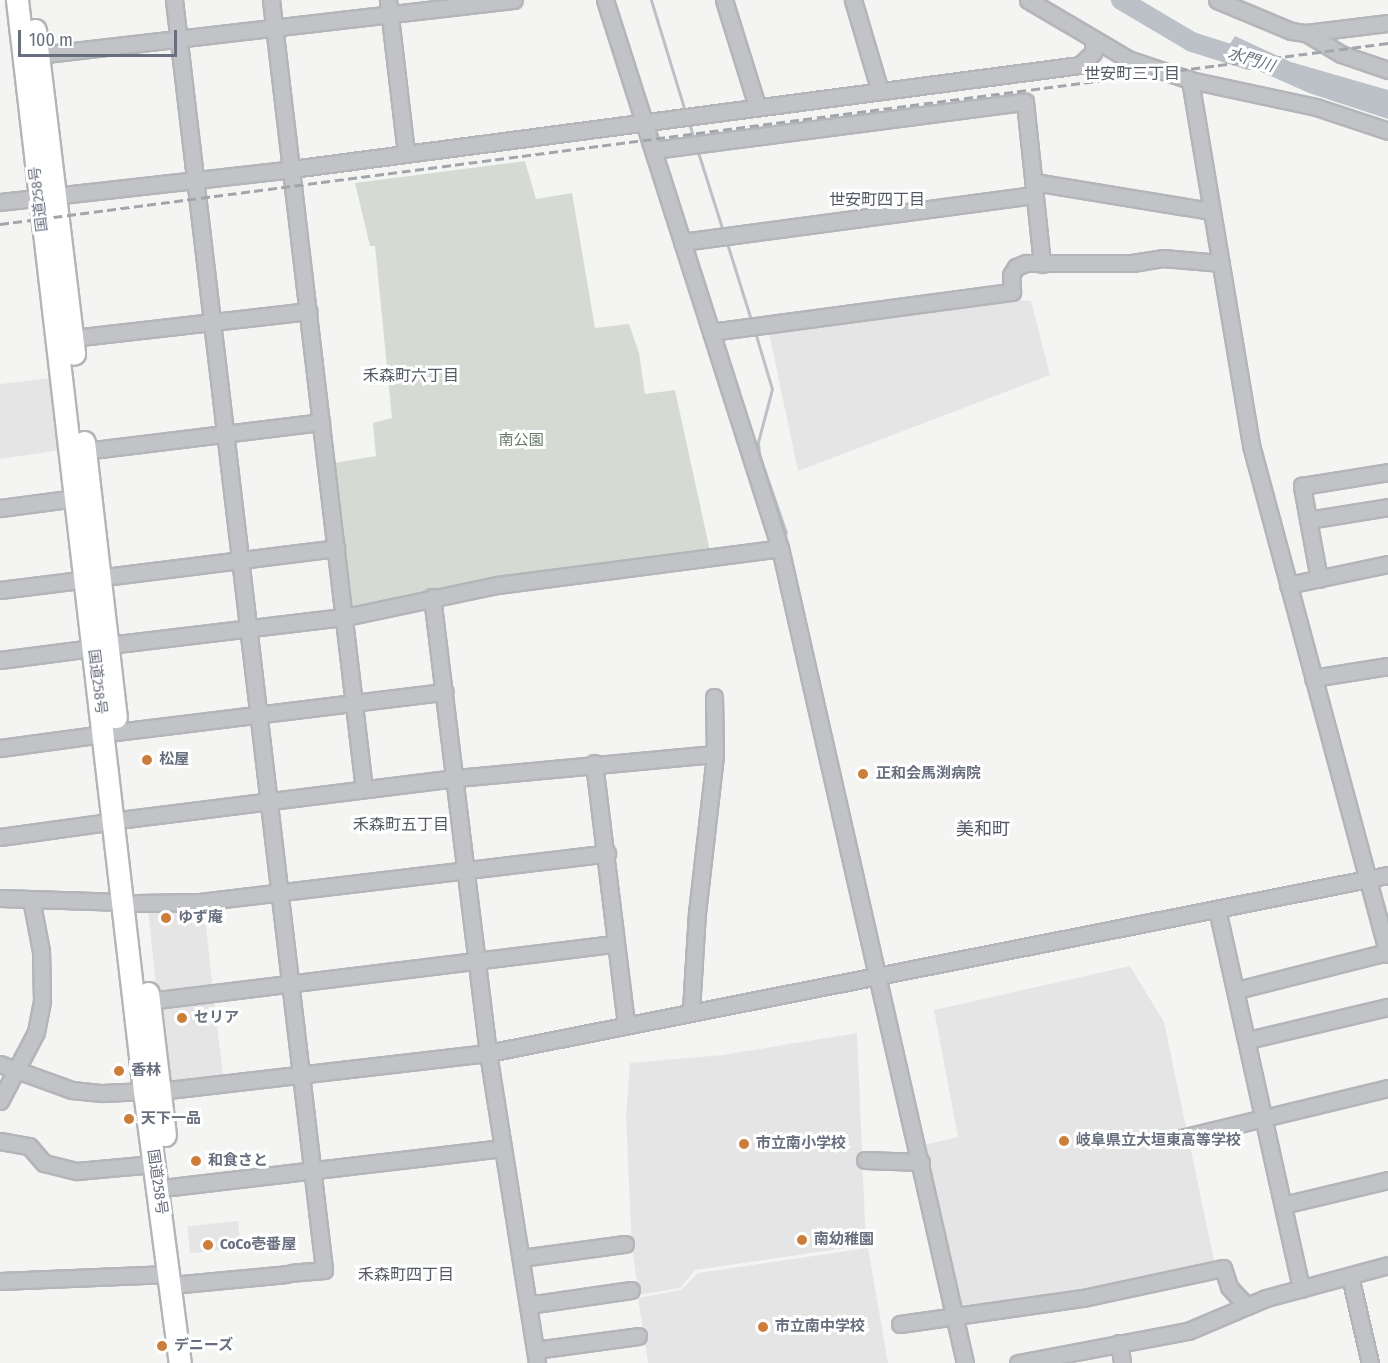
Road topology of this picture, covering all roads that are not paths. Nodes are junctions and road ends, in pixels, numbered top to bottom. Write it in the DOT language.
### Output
graph roads {
  1 [pos="17,0"];
  2 [pos="32,0"];
  3 [pos="174,0"];
  4 [pos="272,0"];
  5 [pos="514,0"];
  6 [pos="604,0"];
  7 [pos="724,0"];
  8 [pos="853,0"];
  9 [pos="1028,0"];
  10 [pos="1217,0"];
  11 [pos="389,7"];
  12 [pos="1388,23"];
  13 [pos="275,27"];
  14 [pos="1306,33"];
  15 [pos="178,39"];
  16 [pos="1093,41"];
  17 [pos="38,55"];
  18 [pos="1388,70"];
  19 [pos="1190,80"];
  20 [pos="880,91"];
  21 [pos="757,106"];
  22 [pos="644,120"];
  23 [pos="1388,131"];
  24 [pos="653,150"];
  25 [pos="405,153"];
  26 [pos="292,169"];
  27 [pos="194,180"];
  28 [pos="1034,189"];
  29 [pos="47,197"];
  30 [pos="0,202"];
  31 [pos="1212,211"];
  32 [pos="681,242"];
  33 [pos="1221,263"];
  34 [pos="1042,264"];
  35 [pos="308,311"];
  36 [pos="211,322"];
  37 [pos="711,332"];
  38 [pos="72,338"];
  39 [pos="321,423"];
  40 [pos="225,434"];
  41 [pos="85,451"];
  42 [pos="1388,472"];
  43 [pos="76,498"];
  44 [pos="1388,507"];
  45 [pos="0,508"];
  46 [pos="1308,520"];
  47 [pos="336,548"];
  48 [pos="780,548"];
  49 [pos="239,558"];
  50 [pos="1388,564"];
  51 [pos="92,576"];
  52 [pos="1319,579"];
  53 [pos="1288,585"];
  54 [pos="0,590"];
  55 [pos="432,597"];
  56 [pos="345,617"];
  57 [pos="247,628"];
  58 [pos="101,646"];
  59 [pos="0,660"];
  60 [pos="1388,666"];
  61 [pos="1313,678"];
  62 [pos="446,692"];
  63 [pos="714,697"];
  64 [pos="354,703"];
  65 [pos="256,714"];
  66 [pos="111,733"];
  67 [pos="0,748"];
  68 [pos="715,753"];
  69 [pos="594,764"];
  70 [pos="456,778"];
  71 [pos="364,789"];
  72 [pos="268,801"];
  73 [pos="121,820"];
  74 [pos="0,837"];
  75 [pos="607,852"];
  76 [pos="468,871"];
  77 [pos="1388,875"];
  78 [pos="1368,879"];
  79 [pos="279,892"];
  80 [pos="0,898"];
  81 [pos="31,899"];
  82 [pos="130,902"];
  83 [pos="1217,909"];
  84 [pos="615,944"];
  85 [pos="1388,953"];
  86 [pos="478,962"];
  87 [pos="878,975"];
  88 [pos="289,985"];
  89 [pos="1237,990"];
  90 [pos="149,1001"];
  91 [pos="1388,1007"];
  92 [pos="691,1010"];
  93 [pos="626,1024"];
  94 [pos="1248,1040"];
  95 [pos="488,1053"];
  96 [pos="0,1064"];
  97 [pos="15,1072"];
  98 [pos="299,1075"];
  99 [pos="1388,1088"];
  100 [pos="152,1091"];
  101 [pos="0,1101"];
  102 [pos="1265,1119"];
  103 [pos="1177,1139"];
  104 [pos="0,1141"];
  105 [pos="503,1148"];
  106 [pos="865,1160"];
  107 [pos="921,1162"];
  108 [pos="154,1164"];
  109 [pos="311,1171"];
  110 [pos="1388,1180"];
  111 [pos="171,1187"];
  112 [pos="1283,1205"];
  113 [pos="625,1244"];
  114 [pos="521,1258"];
  115 [pos="1388,1265"];
  116 [pos="1350,1276"];
  117 [pos="176,1279"];
  118 [pos="0,1281"];
  119 [pos="1301,1289"];
  120 [pos="631,1290"];
  121 [pos="528,1305"];
  122 [pos="1247,1306"];
  123 [pos="954,1316"];
  124 [pos="900,1324"];
  125 [pos="638,1336"];
  126 [pos="1119,1343"];
  127 [pos="536,1357"];
  128 [pos="180,1363"];
  129 [pos="965,1363"];
  130 [pos="1018,1363"];
  131 [pos="1122,1363"];
  132 [pos="1370,1363"];
  1 -- 29 [label="highway, 国道258号"];
  2 -- 17 [label="highway, 国道258号"];
  3 -- 15 [label="street"];
  4 -- 13 [label="street"];
  5 -- 11 [label="street"];
  6 -- 22 [label="street"];
  7 -- 21 [label="street"];
  8 -- 20 [label="street"];
  9 -- 16 [label="street"];
  10 -- 14 [label="street"];
  11 -- 13 [label="street"];
  11 -- 25 [label="street"];
  12 -- 14 [label="street"];
  13 -- 15 [label="street"];
  13 -- 26 [label="street"];
  14 -- 18 [label="street"];
  15 -- 17 [label="street"];
  15 -- 27 [label="street"];
  16 -- 19 [label="street"];
  16 -- 20 [label="street"];
  17 -- 29 [label="highway, 国道258号"];
  19 -- 23 [label="street"];
  19 -- 31 [label="street"];
  20 -- 21 [label="street"];
  21 -- 22 [label="street"];
  22 -- 24 [label="street"];
  22 -- 25 [label="street"];
  24 -- 28 [label="street"];
  24 -- 32 [label="street"];
  25 -- 26 [label="street"];
  26 -- 27 [label="street"];
  26 -- 35 [label="street"];
  27 -- 29 [label="street"];
  27 -- 36 [label="street"];
  28 -- 31 [label="street"];
  28 -- 32 [label="street"];
  28 -- 34 [label="street"];
  29 -- 30 [label="street"];
  29 -- 38 [label="highway, 国道258号"];
  29 -- 43 [label="highway, 国道258号"];
  31 -- 33 [label="street"];
  32 -- 37 [label="street"];
  33 -- 34 [label="street"];
  33 -- 53 [label="street"];
  34 -- 37 [label="street"];
  35 -- 36 [label="street"];
  35 -- 39 [label="street"];
  36 -- 38 [label="street"];
  36 -- 40 [label="street"];
  37 -- 48 [label="street"];
  38 -- 41 [label="highway, 国道258号"];
  39 -- 40 [label="street"];
  39 -- 47 [label="street"];
  40 -- 41 [label="street"];
  40 -- 49 [label="street"];
  41 -- 51 [label="highway, 国道258号"];
  42 -- 46 [label="street"];
  43 -- 45 [label="street"];
  43 -- 51 [label="highway, 国道258号"];
  44 -- 46 [label="street"];
  46 -- 52 [label="street"];
  47 -- 49 [label="street"];
  47 -- 56 [label="street"];
  48 -- 55 [label="street"];
  48 -- 87 [label="street"];
  49 -- 51 [label="street"];
  49 -- 57 [label="street"];
  50 -- 52 [label="street"];
  51 -- 54 [label="street"];
  51 -- 58 [label="highway, 国道258号"];
  52 -- 53 [label="street"];
  53 -- 61 [label="street"];
  55 -- 56 [label="street"];
  55 -- 62 [label="street"];
  56 -- 57 [label="street"];
  56 -- 64 [label="street"];
  57 -- 58 [label="street"];
  57 -- 65 [label="street"];
  58 -- 59 [label="street"];
  58 -- 66 [label="highway, 国道258号"];
  60 -- 61 [label="street"];
  61 -- 78 [label="street"];
  62 -- 64 [label="street"];
  62 -- 70 [label="street"];
  63 -- 68 [label="street"];
  64 -- 65 [label="street"];
  64 -- 71 [label="street"];
  65 -- 66 [label="street"];
  65 -- 72 [label="street"];
  66 -- 67 [label="street"];
  66 -- 73 [label="highway, 国道258号"];
  68 -- 69 [label="street"];
  68 -- 92 [label="street"];
  69 -- 70 [label="street"];
  69 -- 75 [label="street"];
  70 -- 71 [label="street"];
  70 -- 76 [label="street"];
  71 -- 72 [label="street"];
  72 -- 73 [label="street"];
  72 -- 79 [label="street"];
  73 -- 74 [label="street"];
  73 -- 82 [label="highway, 国道258号"];
  75 -- 76 [label="street"];
  75 -- 84 [label="street"];
  76 -- 79 [label="street"];
  76 -- 86 [label="street"];
  77 -- 78 [label="street"];
  78 -- 83 [label="street"];
  78 -- 85 [label="street"];
  79 -- 82 [label="street"];
  79 -- 88 [label="street"];
  80 -- 81 [label="street"];
  81 -- 82 [label="street"];
  81 -- 97 [label="street"];
  82 -- 90 [label="highway, 国道258号"];
  82 -- 100 [label="highway, 国道258号"];
  83 -- 87 [label="street"];
  83 -- 89 [label="street"];
  84 -- 86 [label="street"];
  84 -- 93 [label="street"];
  85 -- 89 [label="street"];
  86 -- 88 [label="street"];
  86 -- 95 [label="street"];
  87 -- 92 [label="street"];
  87 -- 107 [label="street"];
  88 -- 90 [label="street"];
  88 -- 98 [label="street"];
  89 -- 94 [label="street"];
  90 -- 100 [label="highway, 国道258号"];
  91 -- 94 [label="street"];
  92 -- 93 [label="street"];
  93 -- 95 [label="street"];
  94 -- 102 [label="street"];
  95 -- 98 [label="street"];
  95 -- 105 [label="street"];
  96 -- 97 [label="street"];
  97 -- 100 [label="street"];
  97 -- 101 [label="street"];
  98 -- 100 [label="street"];
  98 -- 109 [label="street"];
  99 -- 102 [label="street"];
  100 -- 108 [label="highway, 国道258号"];
  100 -- 111 [label="highway, 国道258号"];
  102 -- 103 [label="street"];
  102 -- 112 [label="street"];
  104 -- 108 [label="street"];
  105 -- 109 [label="street"];
  105 -- 114 [label="street"];
  106 -- 107 [label="street"];
  107 -- 123 [label="street"];
  108 -- 117 [label="highway, 国道258号"];
  109 -- 111 [label="street"];
  109 -- 117 [label="street"];
  110 -- 112 [label="street"];
  111 -- 117 [label="highway, 国道258号"];
  112 -- 119 [label="street"];
  113 -- 114 [label="street"];
  114 -- 121 [label="street"];
  115 -- 116 [label="street"];
  116 -- 119 [label="street"];
  116 -- 132 [label="street"];
  117 -- 118 [label="street"];
  117 -- 128 [label="highway, 国道258号"];
  119 -- 122 [label="street"];
  120 -- 121 [label="street"];
  121 -- 127 [label="street"];
  122 -- 123 [label="street"];
  122 -- 126 [label="street"];
  123 -- 124 [label="street"];
  123 -- 129 [label="street"];
  125 -- 127 [label="street"];
  126 -- 130 [label="street"];
  126 -- 131 [label="street"];
}
